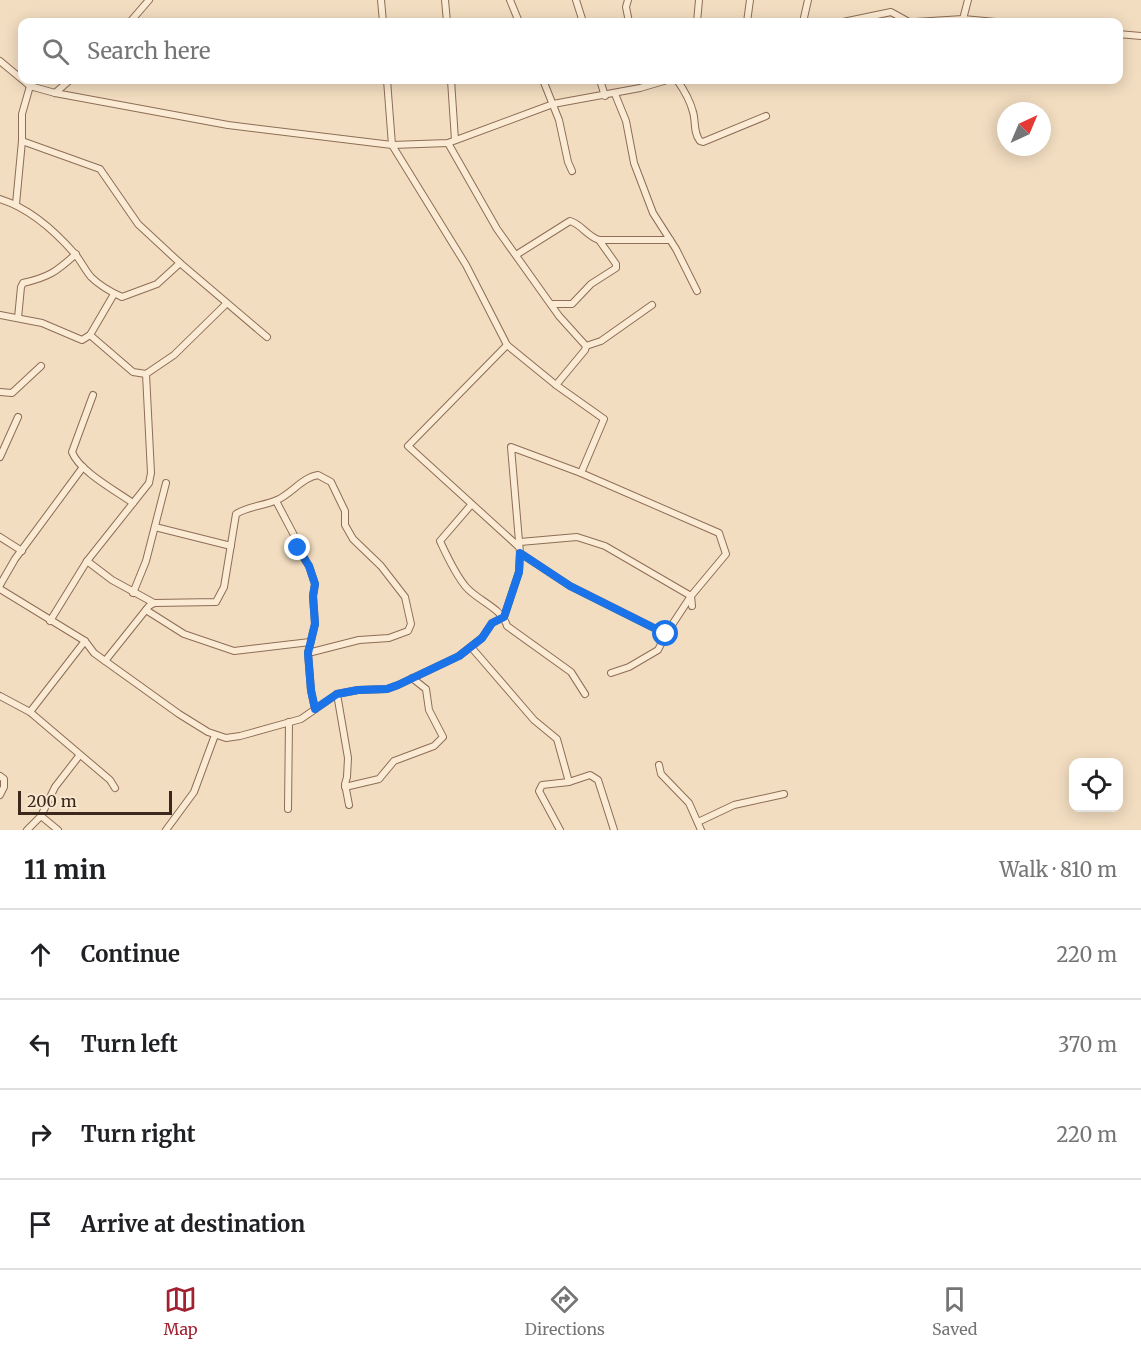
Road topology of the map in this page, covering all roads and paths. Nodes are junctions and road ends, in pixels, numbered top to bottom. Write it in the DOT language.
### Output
graph roads {
  1 [pos="149,0"];
  2 [pos="381,0"];
  3 [pos="446,0"];
  4 [pos="510,0"];
  5 [pos="576,0"];
  6 [pos="628,0"];
  7 [pos="699,0"];
  8 [pos="750,0"];
  9 [pos="808,0"];
  10 [pos="968,0"];
  11 [pos="133,18"];
  12 [pos="383,18"];
  13 [pos="447,18"];
  14 [pos="517,18"];
  15 [pos="582,18"];
  16 [pos="627,18"];
  17 [pos="697,18"];
  18 [pos="748,18"];
  19 [pos="804,18"];
  20 [pos="862,18"];
  21 [pos="902,18"];
  22 [pos="963,18"];
  23 [pos="1123,35"];
  24 [pos="1140,38"];
  25 [pos="0,61"];
  26 [pos="18,76"];
  27 [pos="28,84"];
  28 [pos="65,84"];
  29 [pos="387,84"];
  30 [pos="451,84"];
  31 [pos="545,84"];
  32 [pos="601,84"];
  33 [pos="640,84"];
  34 [pos="654,84"];
  35 [pos="679,84"];
  36 [pos="30,86"];
  37 [pos="640,88"];
  38 [pos="55,93"];
  39 [pos="615,94"];
  40 [pos="605,96"];
  41 [pos="553,104"];
  42 [pos="766,116"];
  43 [pos="455,140"];
  44 [pos="22,141"];
  45 [pos="448,143"];
  46 [pos="392,145"];
  47 [pos="572,171"];
  48 [pos="0,199"];
  49 [pos="16,204"];
  50 [pos="599,240"];
  51 [pos="670,240"];
  52 [pos="76,254"];
  53 [pos="516,255"];
  54 [pos="180,263"];
  55 [pos="697,291"];
  56 [pos="114,294"];
  57 [pos="226,304"];
  58 [pos="551,304"];
  59 [pos="652,305"];
  60 [pos="0,315"];
  61 [pos="18,318"];
  62 [pos="90,335"];
  63 [pos="267,337"];
  64 [pos="507,345"];
  65 [pos="586,346"];
  66 [pos="41,366"];
  67 [pos="146,374"];
  68 [pos="556,385"];
  69 [pos="0,392"];
  70 [pos="93,395"];
  71 [pos="18,417"];
  72 [pos="0,457"];
  73 [pos="83,467"];
  74 [pos="581,473"];
  75 [pos="166,483"];
  76 [pos="276,501"];
  77 [pos="133,503"];
  78 [pos="471,505"];
  79 [pos="155,527"];
  80 [pos="0,537"];
  81 [pos="231,546"];
  82 [pos="519,547"];
  83 [pos="22,551"];
  84 [pos="87,561"];
  85 [pos="0,587"];
  86 [pos="132,593"];
  87 [pos="691,596"];
  88 [pos="154,603"];
  89 [pos="692,606"];
  90 [pos="146,610"];
  91 [pos="504,617"];
  92 [pos="50,621"];
  93 [pos="666,634"];
  94 [pos="85,641"];
  95 [pos="310,642"];
  96 [pos="471,647"];
  97 [pos="308,653"];
  98 [pos="105,661"];
  99 [pos="611,673"];
  100 [pos="412,678"];
  101 [pos="337,694"];
  102 [pos="585,694"];
  103 [pos="0,696"];
  104 [pos="315,709"];
  105 [pos="30,712"];
  106 [pos="289,722"];
  107 [pos="215,735"];
  108 [pos="79,756"];
  109 [pos="658,765"];
  110 [pos="0,776"];
  111 [pos="569,782"];
  112 [pos="115,788"];
  113 [pos="345,788"];
  114 [pos="784,794"];
  115 [pos="0,795"];
  116 [pos="349,805"];
  117 [pos="288,809"];
  118 [pos="41,816"];
  119 [pos="698,822"];
  120 [pos="27,830"];
  121 [pos="58,830"];
  122 [pos="166,830"];
  123 [pos="560,830"];
  124 [pos="614,830"];
  125 [pos="701,830"];
  1 -- 11 [label="street"];
  2 -- 12 [label="street"];
  3 -- 13 [label="street"];
  4 -- 14 [label="street"];
  5 -- 15 [label="street"];
  6 -- 16 [label="street"];
  7 -- 17 [label="street"];
  8 -- 18 [label="street"];
  9 -- 19 [label="street"];
  10 -- 22 [label="street"];
  20 -- 21 [label="street"];
  23 -- 24 [label="street"];
  25 -- 26 [label="street"];
  27 -- 36 [label="street"];
  28 -- 38 [label="street"];
  29 -- 46 [label="street"];
  30 -- 43 [label="street"];
  31 -- 41 [label="street"];
  32 -- 40 [label="street"];
  33 -- 37 [label="street"];
  34 -- 37 [label="street"];
  35 -- 42 [label="street"];
  36 -- 38 [label="street"];
  36 -- 44 [label="street"];
  37 -- 39 [label="street"];
  38 -- 46 [label="street"];
  39 -- 40 [label="street"];
  39 -- 51 [label="street"];
  40 -- 41 [label="street"];
  41 -- 43 [label="street"];
  41 -- 47 [label="street"];
  43 -- 45 [label="street"];
  44 -- 49 [label="street"];
  44 -- 54 [label="street"];
  45 -- 46 [label="street"];
  45 -- 53 [label="street"];
  46 -- 64 [label="street"];
  48 -- 49 [label="street"];
  49 -- 52 [label="street"];
  50 -- 51 [label="street"];
  50 -- 53 [label="street"];
  50 -- 58 [label="street"];
  51 -- 55 [label="street"];
  52 -- 56 [label="street"];
  52 -- 61 [label="street"];
  53 -- 58 [label="street"];
  54 -- 56 [label="street"];
  54 -- 57 [label="street"];
  56 -- 62 [label="street"];
  57 -- 63 [label="street"];
  57 -- 67 [label="street"];
  58 -- 65 [label="street"];
  59 -- 65 [label="street"];
  60 -- 61 [label="street"];
  61 -- 62 [label="street"];
  62 -- 67 [label="street"];
  64 -- 68 [label="street"];
  64 -- 78 [label="street"];
  65 -- 68 [label="street"];
  66 -- 69 [label="street"];
  67 -- 77 [label="street"];
  68 -- 74 [label="street"];
  70 -- 73 [label="street"];
  71 -- 72 [label="street"];
  73 -- 77 [label="street"];
  73 -- 83 [label="street"];
  74 -- 82 [label="street"];
  74 -- 87 [label="street"];
  75 -- 79 [label="street"];
  76 -- 81 [label="street"];
  76 -- 95 [label="street"];
  76 -- 97 [label="street"];
  77 -- 84 [label="street"];
  78 -- 82 [label="street"];
  78 -- 91 [label="street"];
  79 -- 81 [label="street"];
  79 -- 86 [label="street"];
  80 -- 83 [label="street"];
  81 -- 88 [label="street"];
  82 -- 87 [label="street"];
  82 -- 91 [label="street"];
  82 -- 93 [label="street"];
  83 -- 85 [label="street"];
  84 -- 86 [label="street"];
  84 -- 92 [label="street"];
  85 -- 92 [label="street"];
  86 -- 88 [label="street"];
  87 -- 89 [label="street"];
  87 -- 93 [label="street"];
  88 -- 90 [label="street"];
  90 -- 95 [label="street"];
  90 -- 98 [label="street"];
  91 -- 96 [label="street"];
  91 -- 102 [label="street"];
  92 -- 94 [label="street"];
  93 -- 99 [label="street"];
  94 -- 98 [label="street"];
  94 -- 105 [label="street"];
  95 -- 97 [label="street"];
  96 -- 100 [label="street"];
  96 -- 111 [label="street"];
  97 -- 104 [label="street"];
  98 -- 107 [label="street"];
  100 -- 101 [label="street"];
  100 -- 113 [label="street"];
  101 -- 104 [label="street"];
  101 -- 113 [label="street"];
  103 -- 105 [label="street"];
  104 -- 106 [label="street"];
  105 -- 108 [label="street"];
  106 -- 107 [label="street"];
  106 -- 117 [label="street"];
  107 -- 122 [label="street"];
  108 -- 112 [label="street"];
  108 -- 118 [label="street"];
  109 -- 119 [label="street"];
  110 -- 115 [label="street"];
  111 -- 123 [label="street"];
  111 -- 124 [label="street"];
  113 -- 116 [label="street"];
  114 -- 119 [label="street"];
  118 -- 120 [label="street"];
  118 -- 121 [label="street"];
  119 -- 125 [label="street"];
}
